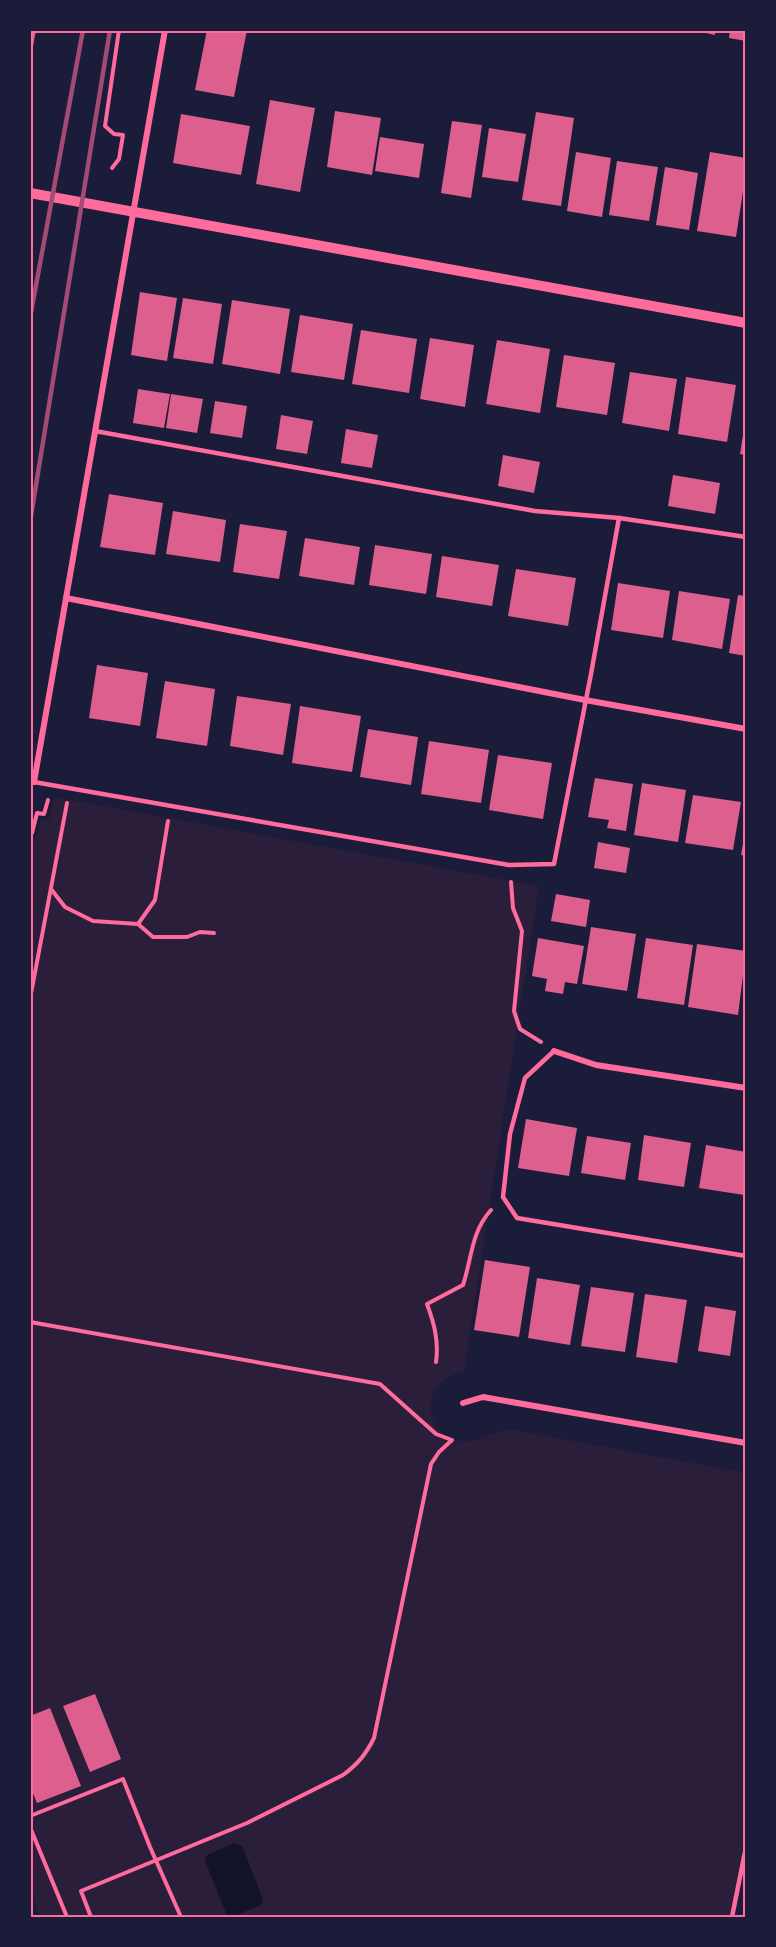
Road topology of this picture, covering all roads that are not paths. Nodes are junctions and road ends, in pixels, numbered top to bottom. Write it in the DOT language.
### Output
graph roads {
  1 [pos="165,30"];
  2 [pos="35,194"];
  3 [pos="133,212"];
  4 [pos="746,322"];
  5 [pos="95,431"];
  6 [pos="619,518"];
  7 [pos="746,537"];
  8 [pos="66,598"];
  9 [pos="585,700"];
  10 [pos="746,729"];
  11 [pos="34,782"];
  12 [pos="554,1051"];
  13 [pos="746,1088"];
  14 [pos="746,1256"];
  15 [pos="463,1403"];
  16 [pos="746,1443"];
  17 [pos="746,1846"];
  18 [pos="732,1917"];
  1 -- 3 [label="street"];
  2 -- 3 [label="street"];
  3 -- 4 [label="street"];
  3 -- 5 [label="street"];
  5 -- 6 [label="lane"];
  5 -- 8 [label="street"];
  6 -- 7 [label="lane"];
  6 -- 9 [label="lane"];
  8 -- 9 [label="street"];
  8 -- 11 [label="street"];
  9 -- 10 [label="street"];
  9 -- 11 [label="lane"];
  12 -- 13 [label="street"];
  12 -- 14 [label="lane"];
  15 -- 16 [label="street"];
  17 -- 18 [label="lane"];
}
